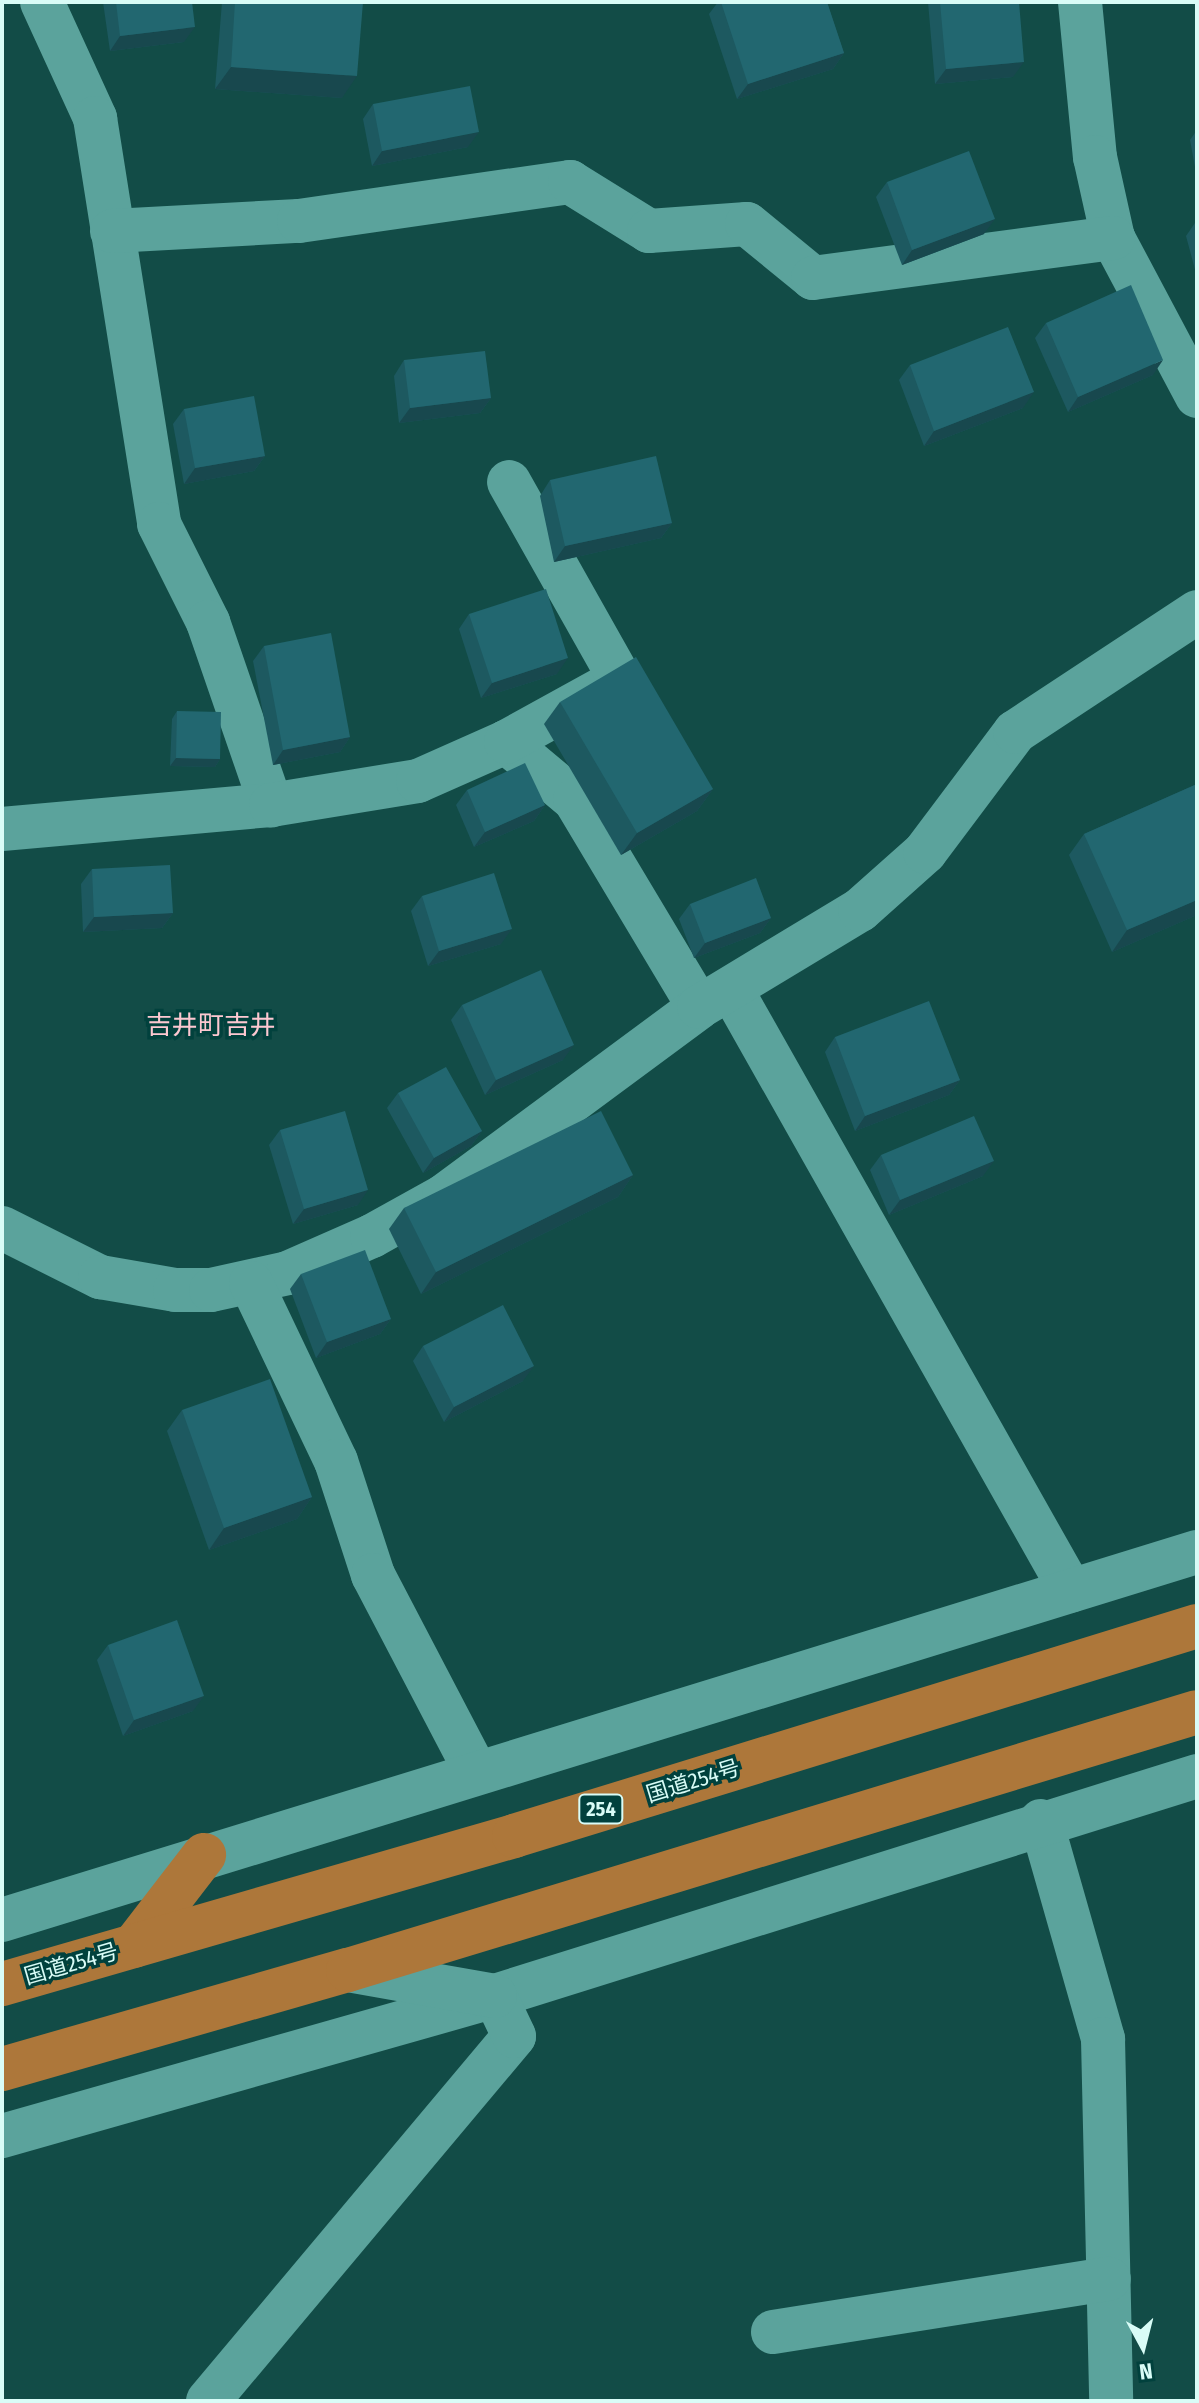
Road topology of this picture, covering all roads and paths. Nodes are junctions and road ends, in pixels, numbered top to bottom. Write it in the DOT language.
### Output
graph roads {
  1 [pos="42,2"];
  2 [pos="1080,2"];
  3 [pos="112,231"];
  4 [pos="1113,238"];
  5 [pos="1197,396"];
  6 [pos="509,482"];
  7 [pos="1197,612"];
  8 [pos="506,742"];
  9 [pos="271,805"];
  10 [pos="2,829"];
  11 [pos="715,998"];
  12 [pos="2,1228"];
  13 [pos="251,1283"];
  14 [pos="1197,1552"];
  15 [pos="1071,1591"];
  16 [pos="1197,1626"];
  17 [pos="1197,1712"];
  18 [pos="476,1772"];
  19 [pos="1197,1776"];
  20 [pos="1041,1821"];
  21 [pos="204,1855"];
  22 [pos="2,1920"];
  23 [pos="134,1946"];
  24 [pos="348,1970"];
  25 [pos="2,1984"];
  26 [pos="495,1996"];
  27 [pos="2,2069"];
  28 [pos="2,2136"];
  29 [pos="1109,2279"];
  30 [pos="773,2332"];
  31 [pos="208,2401"];
  32 [pos="1111,2401"];
  1 -- 3 [label="street"];
  2 -- 4 [label="street"];
  3 -- 4 [label="street"];
  3 -- 9 [label="street"];
  4 -- 5 [label="street"];
  6 -- 8 [label="street"];
  7 -- 11 [label="street"];
  8 -- 9 [label="street"];
  8 -- 11 [label="street"];
  9 -- 10 [label="street"];
  11 -- 13 [label="street"];
  11 -- 15 [label="street"];
  12 -- 13 [label="street"];
  13 -- 18 [label="street"];
  14 -- 15 [label="street"];
  15 -- 18 [label="street"];
  16 -- 23 [label="highway, 国道254号 / 254"];
  17 -- 24 [label="highway"];
  18 -- 21 [label="street"];
  19 -- 20 [label="street"];
  20 -- 26 [label="street"];
  20 -- 29 [label="street"];
  21 -- 22 [label="street"];
  21 -- 23 [label="highway"];
  23 -- 25 [label="highway, 国道254号 / 254"];
  24 -- 26 [label="street"];
  24 -- 27 [label="highway"];
  26 -- 28 [label="street"];
  26 -- 31 [label="street"];
  29 -- 30 [label="street"];
  29 -- 32 [label="street"];
}
